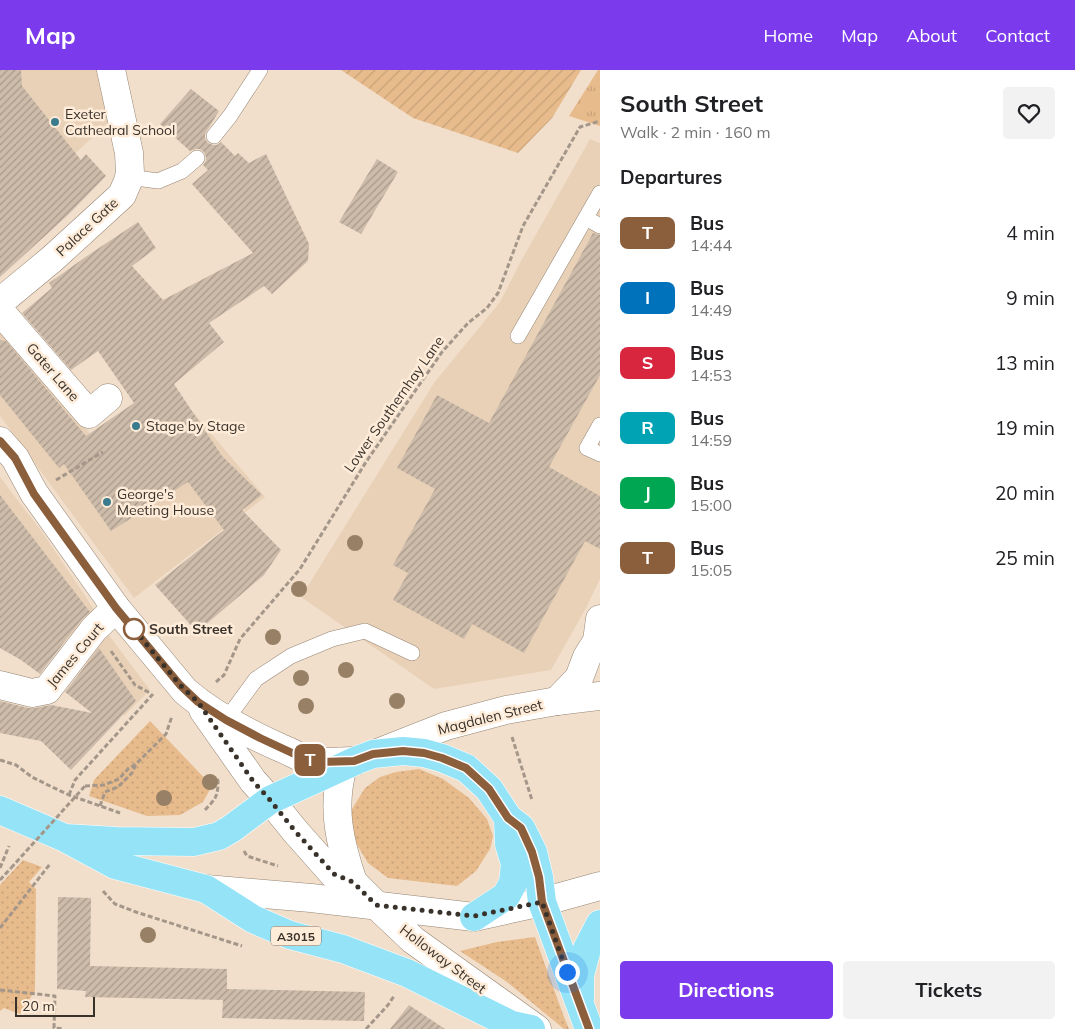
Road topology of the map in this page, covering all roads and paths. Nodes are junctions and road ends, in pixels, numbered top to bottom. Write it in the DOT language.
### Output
graph roads {
  1 [pos="112,70"];
  2 [pos="260,70"];
  3 [pos="600,121"];
  4 [pos="214,136"];
  5 [pos="197,158"];
  6 [pos="129,177"];
  7 [pos="600,194"];
  8 [pos="586,218"];
  9 [pos="600,226"];
  10 [pos="0,302"];
  11 [pos="0,311"];
  12 [pos="518,336"];
  13 [pos="108,398"];
  14 [pos="600,425"];
  15 [pos="0,441"];
  16 [pos="102,452"];
  17 [pos="600,454"];
  18 [pos="34,494"];
  19 [pos="116,608"];
  20 [pos="599,636"];
  21 [pos="412,653"];
  22 [pos="224,675"];
  23 [pos="0,685"];
  24 [pos="153,694"];
  25 [pos="244,696"];
  26 [pos="600,696"];
  27 [pos="191,697"];
  28 [pos="558,701"];
  29 [pos="226,720"];
  30 [pos="0,760"];
  31 [pos="357,761"];
  32 [pos="136,764"];
  33 [pos="262,791"];
  34 [pos="70,795"];
  35 [pos="100,806"];
  36 [pos="0,810"];
  37 [pos="202,813"];
  38 [pos="126,814"];
  39 [pos="508,818"];
  40 [pos="65,838"];
  41 [pos="10,846"];
  42 [pos="50,864"];
  43 [pos="0,867"];
  44 [pos="11,868"];
  45 [pos="0,880"];
  46 [pos="353,882"];
  47 [pos="600,886"];
  48 [pos="206,889"];
  49 [pos="542,902"];
  50 [pos="376,905"];
  51 [pos="474,916"];
  52 [pos="600,924"];
  53 [pos="0,928"];
  54 [pos="0,990"];
  55 [pos="397,992"];
  56 [pos="584,1018"];
  57 [pos="63,1029"];
  58 [pos="366,1029"];
  59 [pos="532,1029"];
  60 [pos="538,1029"];
  1 -- 6 [label="street, Palace Gate"];
  2 -- 4 [label="lane"];
  3 -- 22 [label="path, Lower Southernhay Lane"];
  5 -- 6 [label="lane"];
  6 -- 10 [label="street, Palace Gate"];
  7 -- 8 [label="lane"];
  8 -- 9 [label="lane"];
  8 -- 12 [label="lane"];
  11 -- 13 [label="street, Gater Lane"];
  14 -- 17 [label="lane"];
  15 -- 18 [label="street"];
  16 -- 18 [label="path"];
  18 -- 19 [label="street"];
  19 -- 23 [label="street, James Court"];
  19 -- 27 [label="street"];
  20 -- 28 [label="street"];
  21 -- 25 [label="lane"];
  22 -- 25 [label="path"];
  22 -- 27 [label="path, Lower Southernhay Lane"];
  24 -- 34 [label="path"];
  25 -- 29 [label="lane"];
  26 -- 28 [label="street, Magdalen Street"];
  27 -- 29 [label="street"];
  27 -- 32 [label="path, Lower Southernhay Lane"];
  27 -- 33 [label="street"];
  28 -- 31 [label="street, Magdalen Street"];
  29 -- 31 [label="street"];
  30 -- 34 [label="path"];
  31 -- 33 [label="main road"];
  31 -- 39 [label="main road"];
  31 -- 46 [label="street"];
  32 -- 35 [label="path"];
  32 -- 44 [label="path, bridge"];
  33 -- 37 [label="path"];
  33 -- 40 [label="main road"];
  33 -- 46 [label="street, Holloway Street"];
  34 -- 35 [label="path"];
  35 -- 38 [label="path"];
  36 -- 40 [label="main road"];
  39 -- 49 [label="main road"];
  39 -- 51 [label="main road"];
  40 -- 48 [label="main road, A3015"];
  41 -- 43 [label="path"];
  42 -- 53 [label="path"];
  43 -- 44 [label="path"];
  44 -- 45 [label="path"];
  46 -- 50 [label="street, Holloway Street"];
  47 -- 49 [label="street"];
  48 -- 50 [label="street"];
  48 -- 59 [label="main road, A3015"];
  49 -- 51 [label="street"];
  49 -- 56 [label="main road"];
  50 -- 51 [label="street"];
  50 -- 60 [label="street, Holloway Street"];
  52 -- 56 [label="main road"];
  54 -- 57 [label="path"];
  55 -- 58 [label="path"];
}
